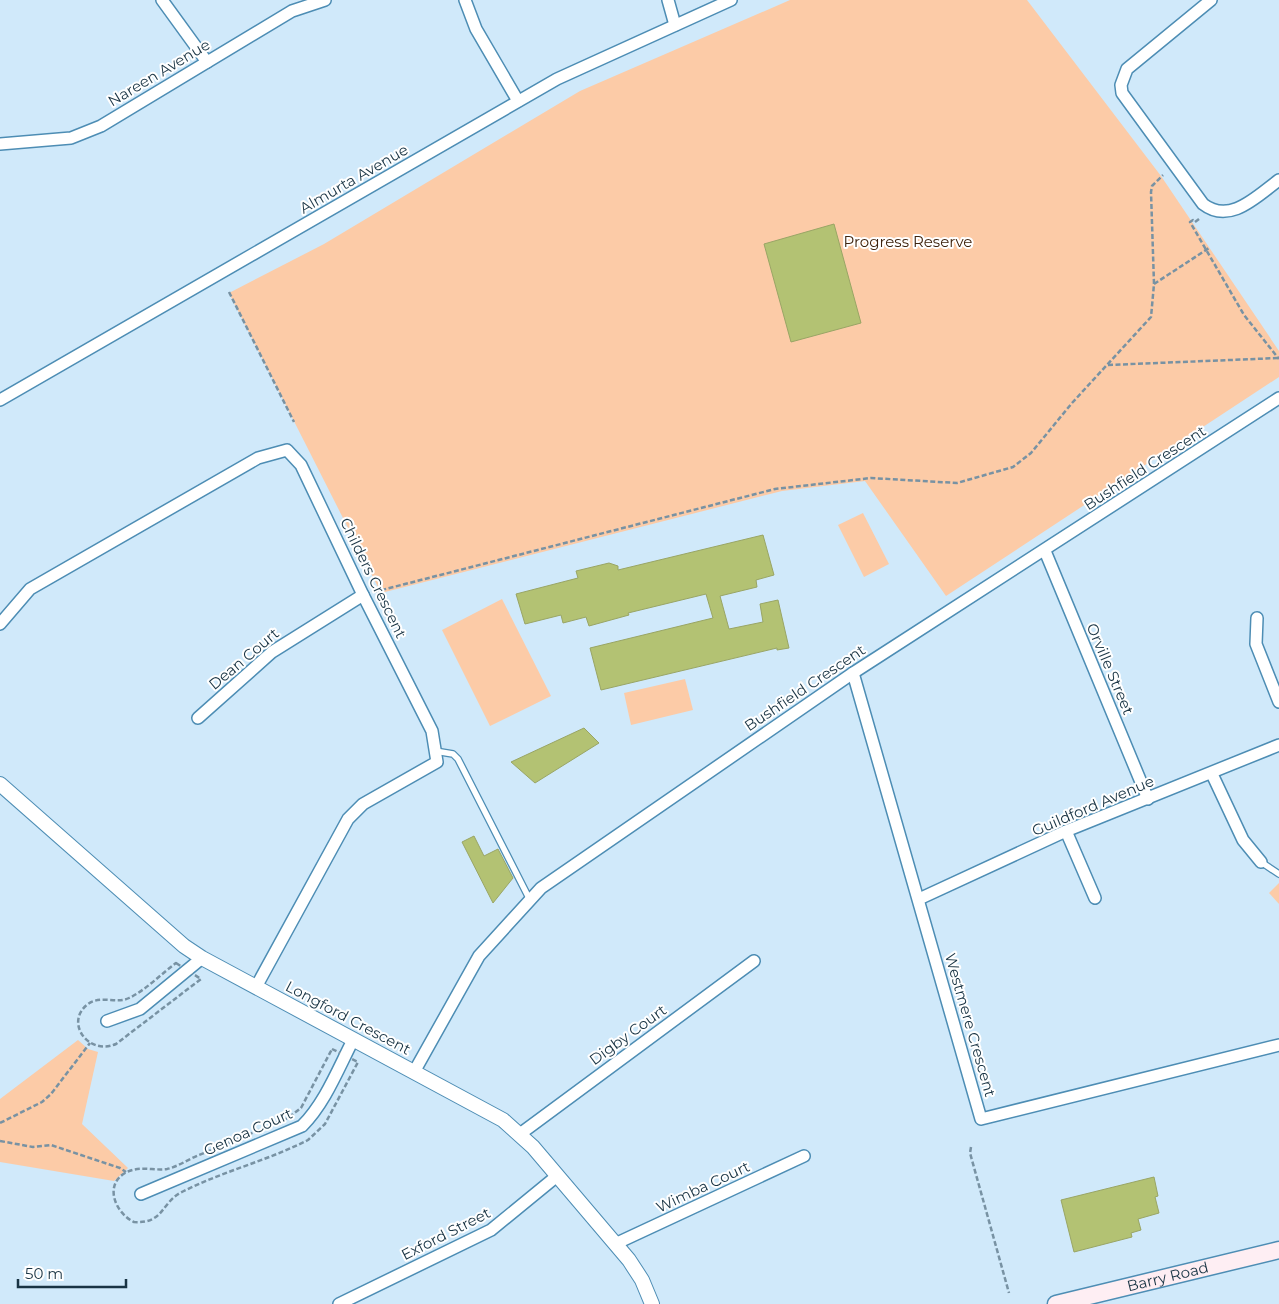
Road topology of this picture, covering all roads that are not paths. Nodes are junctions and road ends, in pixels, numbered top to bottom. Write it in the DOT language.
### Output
graph roads {
  1 [pos="162,0"];
  2 [pos="325,0"];
  3 [pos="465,0"];
  4 [pos="668,0"];
  5 [pos="731,0"];
  6 [pos="1210,0"];
  7 [pos="675,25"];
  8 [pos="206,62"];
  9 [pos="518,101"];
  10 [pos="0,144"];
  11 [pos="1279,180"];
  12 [pos="1279,398"];
  13 [pos="0,400"];
  14 [pos="1045,551"];
  15 [pos="363,595"];
  16 [pos="1258,618"];
  17 [pos="0,624"];
  18 [pos="853,673"];
  19 [pos="1279,702"];
  20 [pos="198,718"];
  21 [pos="1279,745"];
  22 [pos="435,751"];
  23 [pos="1212,774"];
  24 [pos="0,784"];
  25 [pos="1148,799"];
  26 [pos="1066,832"];
  27 [pos="1261,862"];
  28 [pos="1279,874"];
  29 [pos="1095,898"];
  30 [pos="919,899"];
  31 [pos="530,900"];
  32 [pos="202,958"];
  33 [pos="754,961"];
  34 [pos="256,987"];
  35 [pos="106,1021"];
  36 [pos="353,1040"];
  37 [pos="1279,1045"];
  38 [pos="414,1072"];
  39 [pos="520,1134"];
  40 [pos="804,1156"];
  41 [pos="557,1176"];
  42 [pos="141,1194"];
  43 [pos="615,1244"];
  44 [pos="1279,1250"];
  45 [pos="339,1304"];
  46 [pos="652,1304"];
  47 [pos="1056,1304"];
  1 -- 8 [label="street"];
  2 -- 8 [label="street, Nareen Avenue"];
  3 -- 9 [label="street"];
  4 -- 7 [label="street"];
  5 -- 7 [label="street, Almurta Avenue"];
  6 -- 11 [label="street"];
  7 -- 9 [label="street, Almurta Avenue"];
  8 -- 10 [label="street, Nareen Avenue"];
  9 -- 13 [label="street, Almurta Avenue"];
  12 -- 14 [label="street, Bushfield Crescent"];
  14 -- 18 [label="street, Bushfield Crescent"];
  14 -- 25 [label="street, Orville Street"];
  15 -- 17 [label="street, Childers Crescent"];
  15 -- 20 [label="street, Dean Court"];
  15 -- 22 [label="street, Childers Crescent"];
  16 -- 19 [label="street"];
  18 -- 30 [label="street, Westmere Crescent"];
  18 -- 31 [label="street, Bushfield Crescent"];
  21 -- 23 [label="street, Guildford Avenue"];
  22 -- 31 [label="lane"];
  22 -- 34 [label="street"];
  23 -- 25 [label="street, Guildford Avenue"];
  23 -- 27 [label="street"];
  24 -- 32 [label="street, Longford Crescent"];
  25 -- 26 [label="street, Guildford Avenue"];
  26 -- 29 [label="street"];
  26 -- 30 [label="street, Guildford Avenue"];
  27 -- 28 [label="lane"];
  30 -- 37 [label="street, Westmere Crescent"];
  31 -- 38 [label="street, Bushfield Crescent"];
  32 -- 34 [label="street, Longford Crescent"];
  32 -- 35 [label="street"];
  33 -- 39 [label="street, Digby Court"];
  34 -- 36 [label="street, Longford Crescent"];
  36 -- 38 [label="street, Longford Crescent"];
  36 -- 42 [label="street, Genoa Court"];
  38 -- 39 [label="street, Longford Crescent"];
  39 -- 41 [label="street, Longford Crescent"];
  40 -- 43 [label="street, Wimba Court"];
  41 -- 43 [label="street, Longford Crescent"];
  41 -- 45 [label="street, Exford Street"];
  43 -- 46 [label="street, Longford Crescent"];
  44 -- 47 [label="main road, Barry Road"];
}
